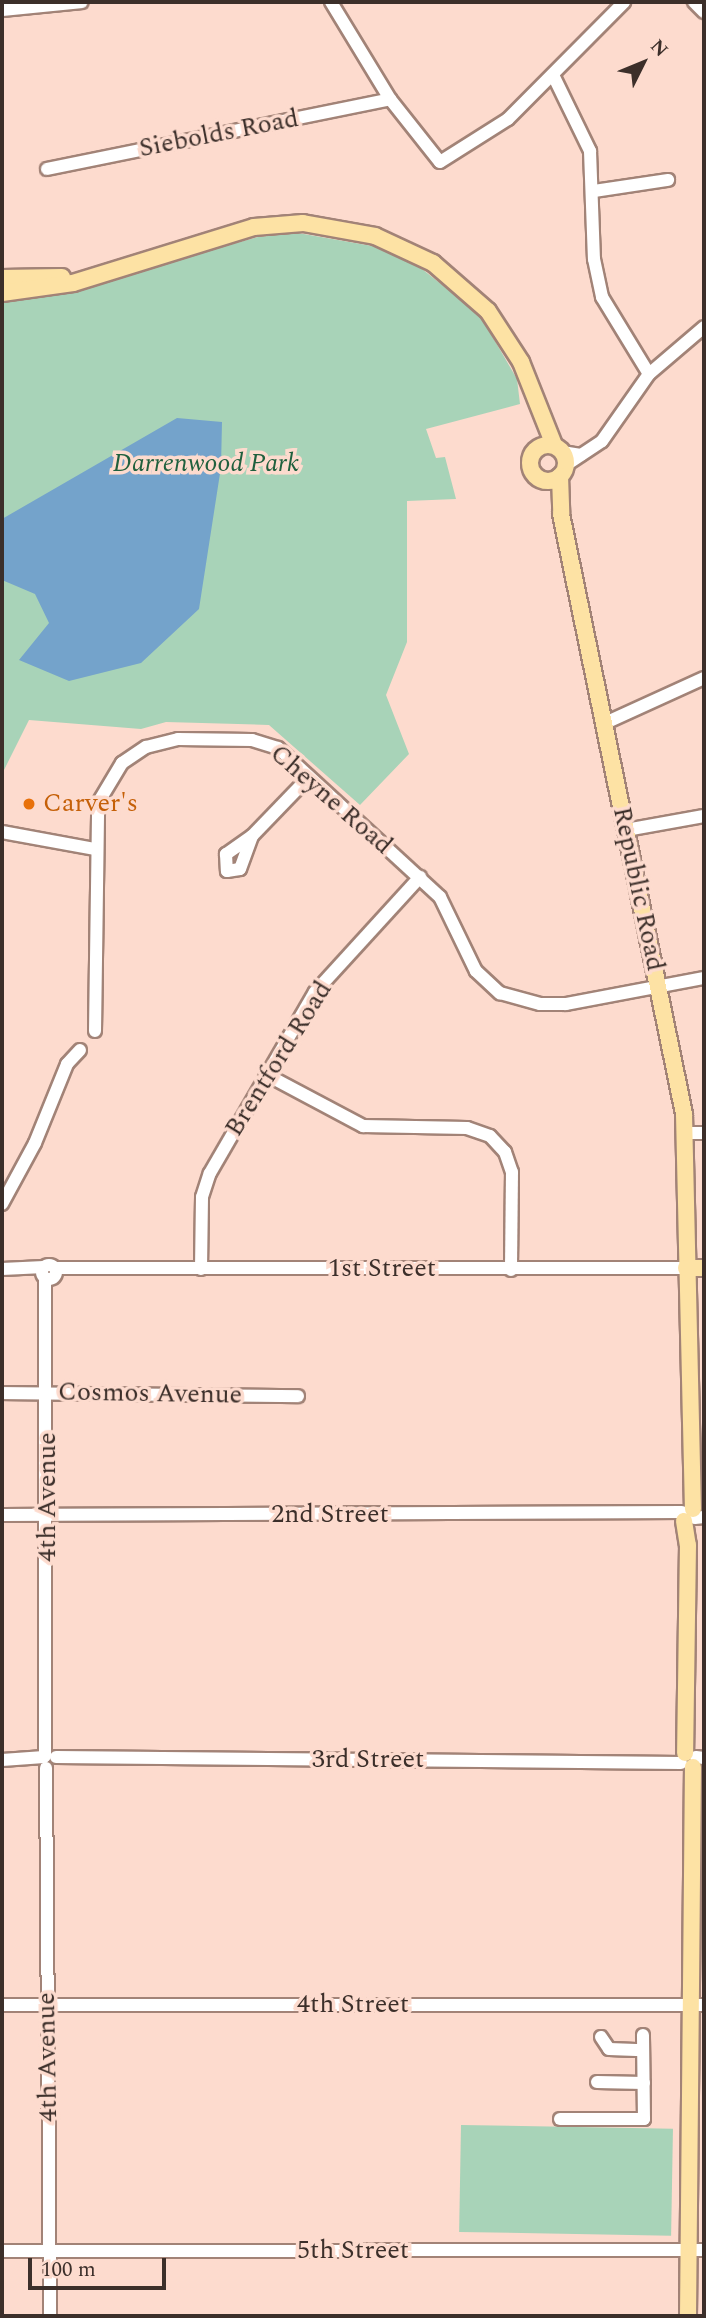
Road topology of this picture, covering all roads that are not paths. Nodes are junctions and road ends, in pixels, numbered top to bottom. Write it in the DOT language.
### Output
graph roads {
  1 [pos="82,2"];
  2 [pos="331,2"];
  3 [pos="624,2"];
  4 [pos="694,2"];
  5 [pos="2,10"];
  6 [pos="704,12"];
  7 [pos="553,75"];
  8 [pos="390,99"];
  9 [pos="47,169"];
  10 [pos="668,180"];
  11 [pos="594,191"];
  12 [pos="96,274"];
  13 [pos="2,278"];
  14 [pos="2,293"];
  15 [pos="704,327"];
  16 [pos="649,374"];
  17 [pos="540,417"];
  18 [pos="537,450"];
  19 [pos="561,459"];
  20 [pos="542,479"];
  21 [pos="561,514"];
  22 [pos="704,678"];
  23 [pos="603,724"];
  24 [pos="309,778"];
  25 [pos="704,816"];
  26 [pos="626,830"];
  27 [pos="2,832"];
  28 [pos="253,836"];
  29 [pos="95,849"];
  30 [pos="420,877"];
  31 [pos="704,978"];
  32 [pos="658,986"];
  33 [pos="95,1031"];
  34 [pos="80,1050"];
  35 [pos="267,1075"];
  36 [pos="686,1133"];
  37 [pos="704,1133"];
  38 [pos="2,1204"];
  39 [pos="686,1268"];
  40 [pos="704,1268"];
  41 [pos="2,1269"];
  42 [pos="201,1269"];
  43 [pos="511,1270"];
  44 [pos="49,1274"];
  45 [pos="2,1393"];
  46 [pos="48,1393"];
  47 [pos="298,1396"];
  48 [pos="2,1514"];
  49 [pos="48,1515"];
  50 [pos="692,1515"];
  51 [pos="2,1760"];
  52 [pos="692,1760"];
  53 [pos="50,1761"];
  54 [pos="2,2005"];
  55 [pos="47,2005"];
  56 [pos="697,2006"];
  57 [pos="643,2035"];
  58 [pos="601,2037"];
  59 [pos="643,2050"];
  60 [pos="597,2082"];
  61 [pos="644,2083"];
  62 [pos="560,2119"];
  63 [pos="2,2250"];
  64 [pos="50,2250"];
  65 [pos="696,2250"];
  66 [pos="50,2316"];
  67 [pos="688,2316"];
  1 -- 5 [label="street"];
  2 -- 8 [label="street"];
  3 -- 7 [label="street"];
  4 -- 6 [label="street"];
  7 -- 8 [label="street"];
  7 -- 11 [label="street"];
  8 -- 9 [label="street, Siebolds Road"];
  10 -- 11 [label="street"];
  11 -- 16 [label="street"];
  12 -- 13 [label="main road, Republic Road"];
  12 -- 14 [label="main road, Republic Road"];
  12 -- 17 [label="main road, Republic Road"];
  15 -- 16 [label="street"];
  16 -- 19 [label="street"];
  17 -- 18 [label="main road, Republic Road"];
  17 -- 19 [label="main road, Republic Road"];
  18 -- 19 [label="main road"];
  18 -- 20 [label="main road, Republic Road"];
  19 -- 20 [label="main road"];
  19 -- 21 [label="main road, Republic Road"];
  20 -- 21 [label="main road, Republic Road"];
  21 -- 23 [label="main road, Republic Road"];
  22 -- 23 [label="street"];
  23 -- 26 [label="main road, Republic Road"];
  24 -- 28 [label="street"];
  24 -- 29 [label="street, Cheyne Road"];
  24 -- 30 [label="street, Cheyne Road"];
  25 -- 26 [label="street"];
  26 -- 32 [label="main road, Republic Road"];
  27 -- 29 [label="street"];
  29 -- 33 [label="street, Cheyne Road"];
  30 -- 32 [label="street, Cheyne Road"];
  30 -- 35 [label="street, Brentford Road"];
  31 -- 32 [label="street, Cheyne Road"];
  32 -- 36 [label="main road, Republic Road"];
  34 -- 38 [label="street"];
  35 -- 42 [label="street, Brentford Road"];
  35 -- 43 [label="street"];
  36 -- 37 [label="street"];
  36 -- 39 [label="main road, Republic Road"];
  39 -- 40 [label="main road"];
  39 -- 43 [label="street, 1st Street"];
  39 -- 50 [label="main road, Republic Road"];
  41 -- 44 [label="street, 1st Street"];
  42 -- 43 [label="street, 1st Street"];
  42 -- 44 [label="street, 1st Street"];
  44 -- 46 [label="street, 4th Avenue"];
  45 -- 46 [label="street, Cosmos Avenue"];
  46 -- 47 [label="street, Cosmos Avenue"];
  46 -- 49 [label="street, 4th Avenue"];
  48 -- 49 [label="street, 2nd Street"];
  49 -- 50 [label="street, 2nd Street"];
  49 -- 53 [label="street, 4th Avenue"];
  50 -- 52 [label="main road"];
  51 -- 53 [label="street, 3rd Street"];
  52 -- 53 [label="street, 3rd Street"];
  52 -- 56 [label="main road"];
  53 -- 55 [label="street, 4th Avenue"];
  54 -- 55 [label="street, 4th Street"];
  55 -- 56 [label="street, 4th Street"];
  55 -- 64 [label="street, 4th Avenue"];
  56 -- 65 [label="main road"];
  57 -- 59 [label="street"];
  58 -- 59 [label="street"];
  59 -- 61 [label="street"];
  60 -- 61 [label="street"];
  61 -- 62 [label="street"];
  63 -- 64 [label="street, 5th Street"];
  64 -- 65 [label="street, 5th Street"];
  64 -- 66 [label="street, 4th Avenue"];
  65 -- 67 [label="main road"];
}
